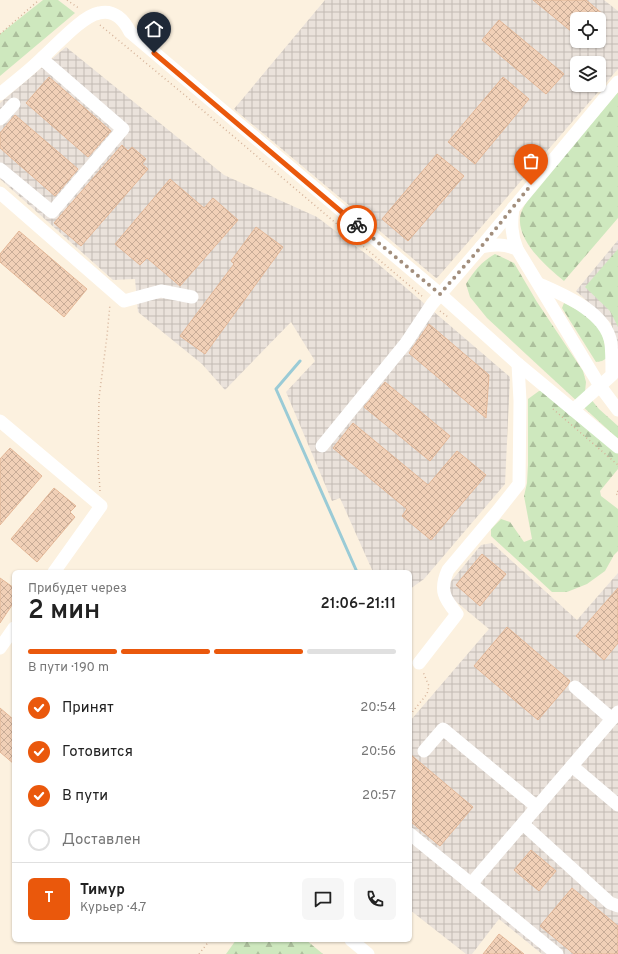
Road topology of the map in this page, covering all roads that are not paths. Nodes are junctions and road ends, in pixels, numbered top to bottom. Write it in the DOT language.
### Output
graph roads {
  1 [pos="42,59"];
  2 [pos="618,82"];
  3 [pos="0,94"];
  4 [pos="14,104"];
  5 [pos="0,119"];
  6 [pos="0,168"];
  7 [pos="0,193"];
  8 [pos="514,206"];
  9 [pos="481,247"];
  10 [pos="517,249"];
  11 [pos="538,284"];
  12 [pos="192,297"];
  13 [pos="436,299"];
  14 [pos="518,364"];
  15 [pos="600,386"];
  16 [pos="573,410"];
  17 [pos="618,410"];
  18 [pos="0,421"];
  19 [pos="322,446"];
  20 [pos="618,447"];
  21 [pos="55,570"];
  22 [pos="12,631"];
  23 [pos="0,648"];
  24 [pos="419,663"];
  25 [pos="575,687"];
  26 [pos="616,714"];
  27 [pos="424,751"];
  28 [pos="572,766"];
  29 [pos="618,805"];
  30 [pos="537,807"];
  31 [pos="523,824"];
  32 [pos="412,836"];
  33 [pos="471,884"];
  34 [pos="618,906"];
  35 [pos="353,942"];
  36 [pos="368,954"];
  37 [pos="556,954"];
  1 -- 3 [label="street"];
  1 -- 6 [label="street"];
  1 -- 13 [label="street"];
  2 -- 8 [label="street"];
  4 -- 5 [label="street"];
  7 -- 12 [label="street"];
  8 -- 9 [label="street"];
  8 -- 10 [label="street"];
  9 -- 10 [label="street"];
  9 -- 13 [label="street"];
  10 -- 11 [label="street"];
  11 -- 15 [label="street"];
  11 -- 15 [label="street"];
  13 -- 14 [label="street"];
  13 -- 19 [label="street"];
  14 -- 16 [label="street"];
  14 -- 24 [label="street"];
  15 -- 16 [label="street"];
  15 -- 17 [label="street"];
  16 -- 20 [label="street"];
  18 -- 21 [label="street"];
  22 -- 23 [label="street"];
  25 -- 26 [label="street"];
  26 -- 28 [label="street"];
  27 -- 30 [label="street"];
  28 -- 29 [label="street"];
  28 -- 30 [label="street"];
  30 -- 31 [label="street"];
  31 -- 33 [label="street"];
  31 -- 34 [label="street"];
  32 -- 33 [label="street"];
  33 -- 37 [label="street"];
  35 -- 36 [label="street"];
}
